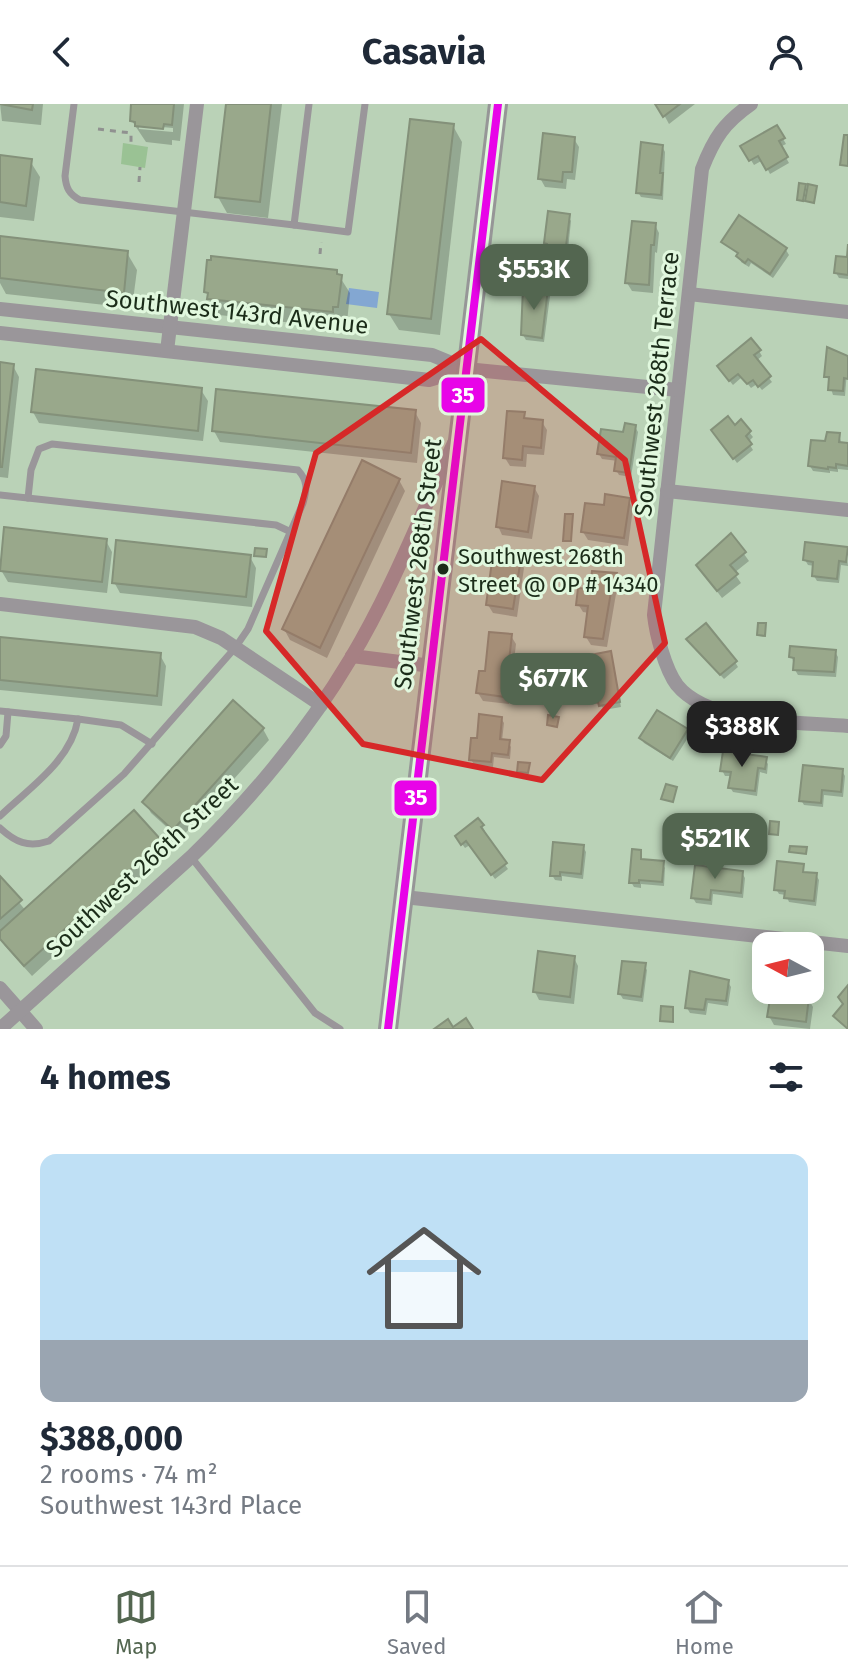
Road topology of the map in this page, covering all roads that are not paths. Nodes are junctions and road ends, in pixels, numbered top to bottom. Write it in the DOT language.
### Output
graph roads {
  1 [pos="74,104"];
  2 [pos="197,104"];
  3 [pos="309,104"];
  4 [pos="365,104"];
  5 [pos="498,104"];
  6 [pos="751,104"];
  7 [pos="184,213"];
  8 [pos="294,225"];
  9 [pos="689,294"];
  10 [pos="0,309"];
  11 [pos="848,312"];
  12 [pos="170,327"];
  13 [pos="0,333"];
  14 [pos="167,351"];
  15 [pos="466,369"];
  16 [pos="678,390"];
  17 [pos="459,431"];
  18 [pos="667,491"];
  19 [pos="0,495"];
  20 [pos="28,498"];
  21 [pos="848,510"];
  22 [pos="291,532"];
  23 [pos="0,604"];
  24 [pos="235,648"];
  25 [pos="352,656"];
  26 [pos="432,666"];
  27 [pos="321,705"];
  28 [pos="4,712"];
  29 [pos="78,719"];
  30 [pos="848,726"];
  31 [pos="152,744"];
  32 [pos="0,745"];
  33 [pos="0,816"];
  34 [pos="0,828"];
  35 [pos="191,857"];
  36 [pos="404,897"];
  37 [pos="848,946"];
  38 [pos="0,988"];
  39 [pos="20,1011"];
  40 [pos="0,1029"];
  41 [pos="36,1029"];
  42 [pos="340,1029"];
  43 [pos="388,1029"];
  1 -- 7 [label="lane"];
  2 -- 7 [label="street"];
  3 -- 8 [label="lane"];
  4 -- 8 [label="lane"];
  5 -- 15 [label="main road, Southwest 268th Street"];
  6 -- 9 [label="street, Southwest 268th Terrace"];
  7 -- 8 [label="lane"];
  7 -- 12 [label="street"];
  9 -- 11 [label="street"];
  9 -- 16 [label="street, Southwest 268th Terrace"];
  10 -- 12 [label="street, Southwest 143rd Avenue"];
  12 -- 14 [label="street"];
  12 -- 15 [label="street, Southwest 143rd Avenue"];
  13 -- 14 [label="street, Southwest 143rd Avenue"];
  14 -- 15 [label="street, Southwest 143rd Avenue"];
  15 -- 16 [label="street, Southwest 143rd Avenue"];
  15 -- 17 [label="main road, Southwest 268th Street"];
  16 -- 18 [label="street, Southwest 268th Terrace"];
  17 -- 25 [label="street, Southwest 266th Street"];
  17 -- 26 [label="main road, Southwest 268th Street"];
  18 -- 21 [label="street"];
  18 -- 30 [label="street, Southwest 268th Terrace"];
  19 -- 20 [label="lane"];
  20 -- 22 [label="lane"];
  20 -- 22 [label="lane"];
  22 -- 24 [label="lane"];
  23 -- 24 [label="street"];
  24 -- 27 [label="street"];
  24 -- 31 [label="lane"];
  25 -- 26 [label="street"];
  25 -- 27 [label="street, Southwest 266th Street"];
  26 -- 36 [label="main road, Southwest 268th Street"];
  27 -- 35 [label="street, Southwest 266th Street"];
  28 -- 29 [label="lane"];
  28 -- 32 [label="lane"];
  29 -- 31 [label="lane"];
  29 -- 33 [label="lane"];
  31 -- 34 [label="lane"];
  35 -- 39 [label="street, Southwest 266th Street"];
  35 -- 42 [label="lane"];
  36 -- 37 [label="street"];
  36 -- 43 [label="main road, Southwest 268th Street"];
  38 -- 39 [label="street"];
  39 -- 40 [label="street, Southwest 266th Street"];
  39 -- 41 [label="street"];
}
